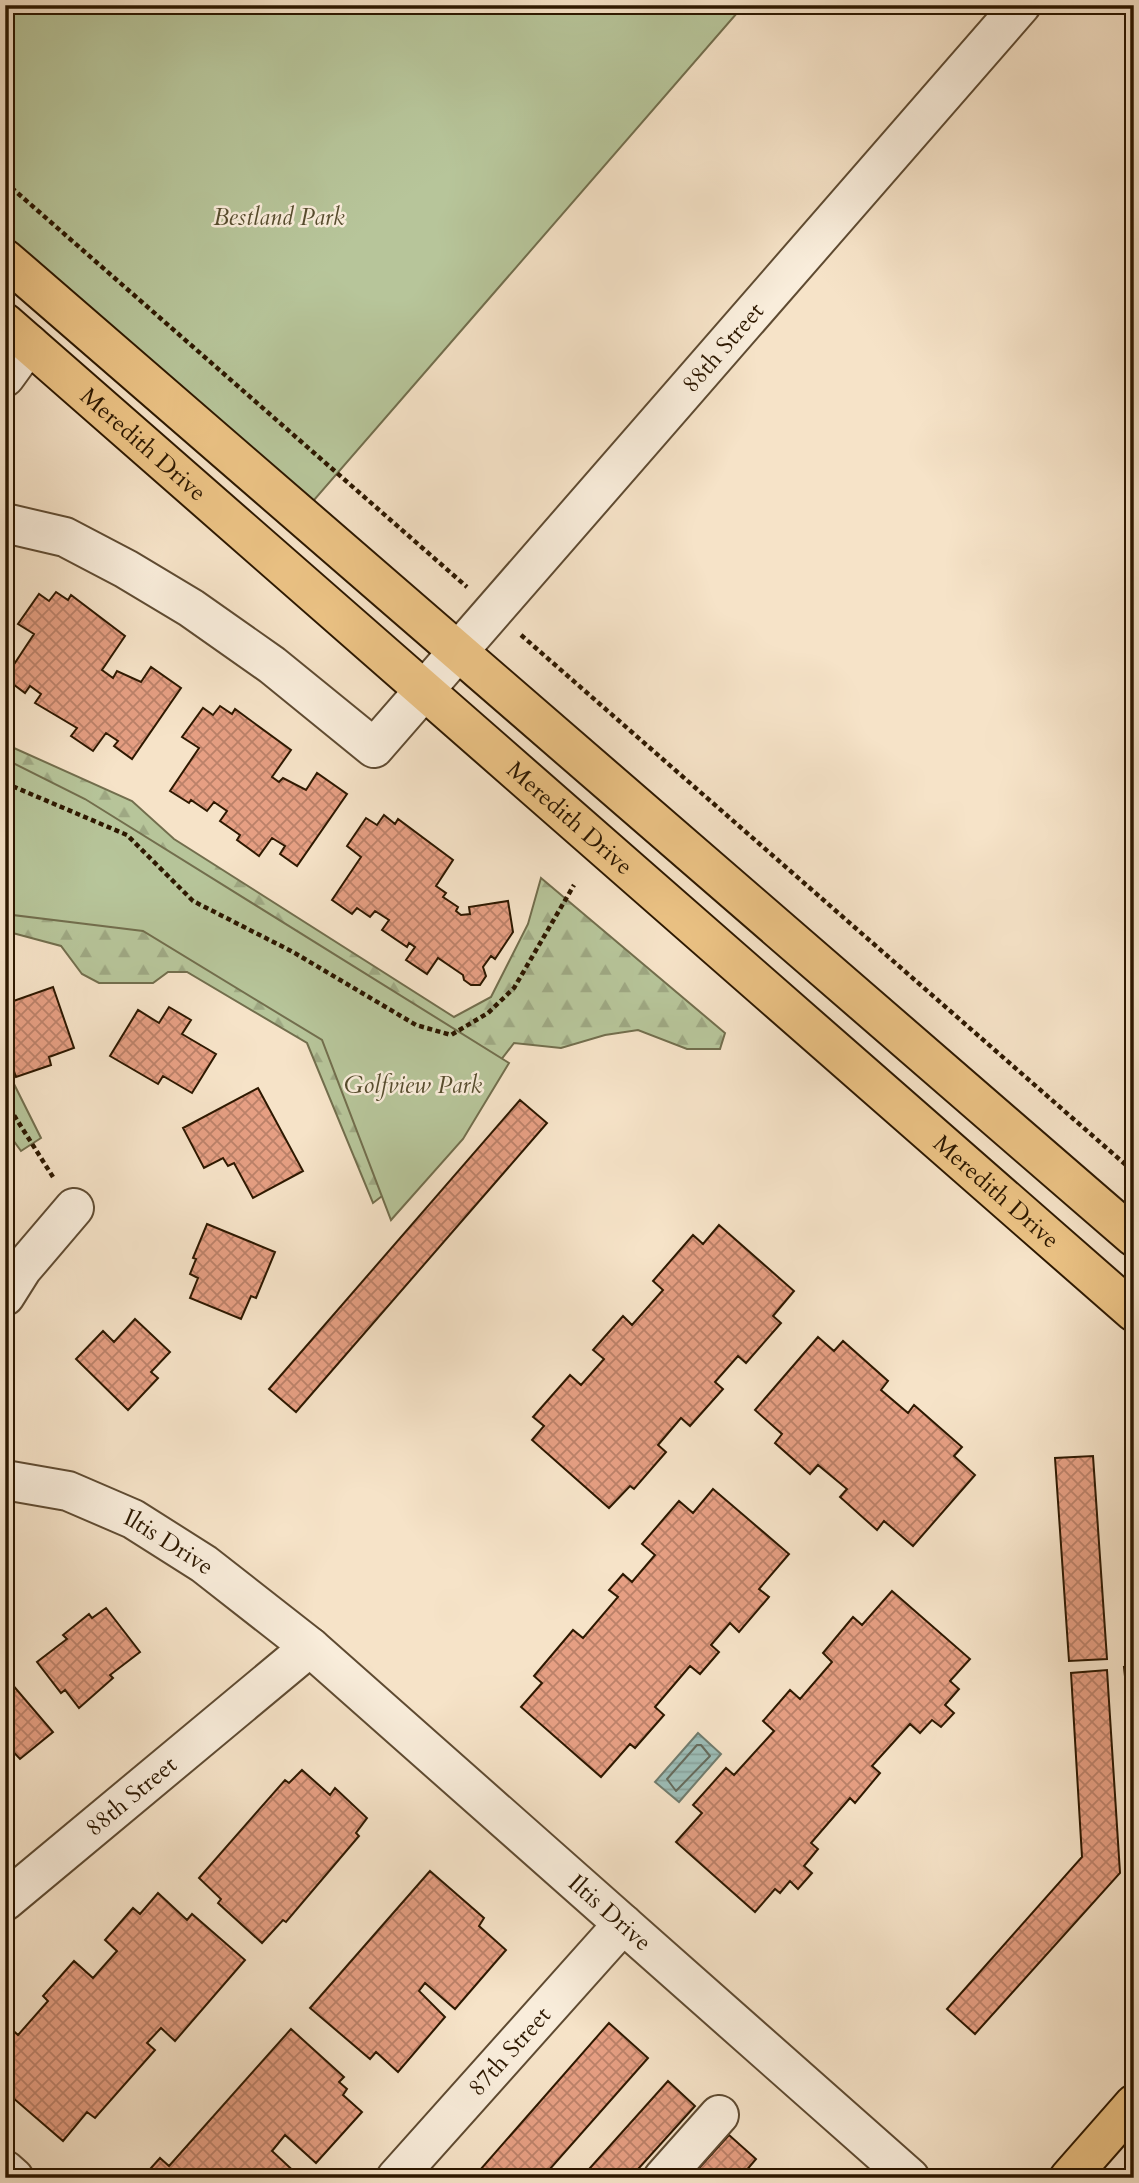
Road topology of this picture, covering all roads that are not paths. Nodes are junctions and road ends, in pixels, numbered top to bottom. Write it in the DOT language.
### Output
graph roads {
  1 [pos="1021,5"];
  2 [pos="5,259"];
  3 [pos="17,333"];
  4 [pos="5,377"];
  5 [pos="5,523"];
  6 [pos="458,651"];
  7 [pos="424,690"];
  8 [pos="74,1208"];
  9 [pos="1130,1227"];
  10 [pos="5,1296"];
  11 [pos="1134,1312"];
  12 [pos="5,1480"];
  13 [pos="310,1647"];
  14 [pos="5,1901"];
  15 [pos="623,1924"];
  16 [pos="1134,2104"];
  17 [pos="719,2115"];
  18 [pos="5,2170"];
  19 [pos="14,2178"];
  20 [pos="396,2178"];
  21 [pos="663,2178"];
  22 [pos="910,2178"];
  23 [pos="1069,2178"];
  1 -- 6 [label="street, 88th Street"];
  2 -- 6 [label="main road, Meredith Drive"];
  3 -- 4 [label="street"];
  3 -- 7 [label="main road, Meredith Drive"];
  5 -- 7 [label="street, 88th Street"];
  6 -- 7 [label="street, 88th Street"];
  6 -- 9 [label="main road, Meredith Drive"];
  7 -- 11 [label="main road, Meredith Drive"];
  8 -- 10 [label="street"];
  12 -- 13 [label="street, Iltis Drive"];
  13 -- 14 [label="street, 88th Street"];
  13 -- 15 [label="street, Iltis Drive"];
  15 -- 20 [label="street, 87th Street"];
  15 -- 22 [label="street, Iltis Drive"];
  16 -- 23 [label="main road"];
  17 -- 21 [label="street"];
  18 -- 19 [label="street"];
}
